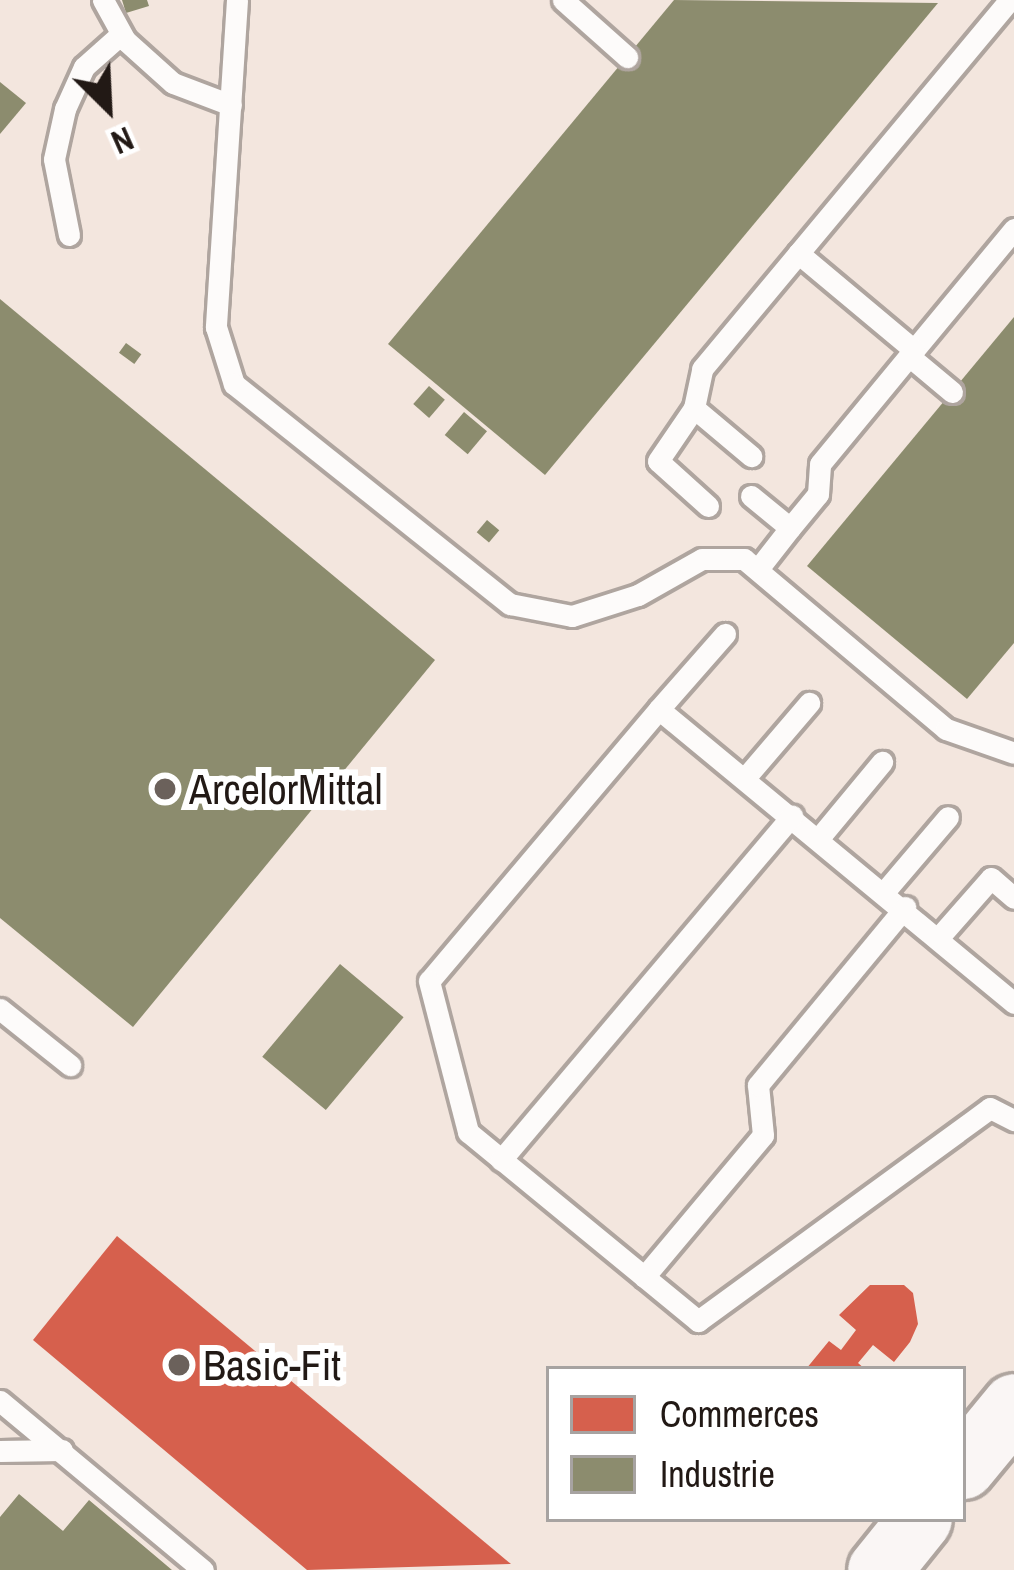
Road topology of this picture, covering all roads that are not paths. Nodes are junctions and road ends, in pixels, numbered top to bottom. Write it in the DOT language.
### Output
graph roads {
  1 [pos="103,0"];
  2 [pos="237,0"];
  3 [pos="563,0"];
  4 [pos="1009,0"];
  5 [pos="121,34"];
  6 [pos="627,57"];
  7 [pos="231,105"];
  8 [pos="1014,229"];
  9 [pos="69,235"];
  10 [pos="798,253"];
  11 [pos="912,353"];
  12 [pos="952,392"];
  13 [pos="694,407"];
  14 [pos="751,455"];
  15 [pos="751,496"];
  16 [pos="708,506"];
  17 [pos="790,528"];
  18 [pos="758,569"];
  19 [pos="725,634"];
  20 [pos="809,703"];
  21 [pos="659,709"];
  22 [pos="1014,754"];
  23 [pos="882,762"];
  24 [pos="745,778"];
  25 [pos="792,816"];
  26 [pos="948,817"];
  27 [pos="820,838"];
  28 [pos="885,891"];
  29 [pos="1014,898"];
  30 [pos="905,908"];
  31 [pos="940,935"];
  32 [pos="1013,1007"];
  33 [pos="0,1009"];
  34 [pos="70,1065"];
  35 [pos="1014,1120"];
  36 [pos="501,1160"];
  37 [pos="644,1277"];
  38 [pos="0,1400"];
  39 [pos="1014,1405"];
  40 [pos="0,1450"];
  41 [pos="62,1450"];
  42 [pos="966,1463"];
  43 [pos="918,1522"];
  44 [pos="203,1570"];
  45 [pos="878,1570"];
  1 -- 5 [label="lane"];
  2 -- 7 [label="lane"];
  3 -- 6 [label="lane"];
  4 -- 10 [label="lane"];
  5 -- 7 [label="lane"];
  5 -- 9 [label="lane"];
  7 -- 18 [label="lane"];
  8 -- 11 [label="lane"];
  10 -- 11 [label="lane"];
  10 -- 13 [label="lane"];
  11 -- 12 [label="lane"];
  11 -- 17 [label="lane"];
  13 -- 14 [label="lane"];
  13 -- 16 [label="lane"];
  15 -- 17 [label="lane"];
  17 -- 18 [label="lane"];
  18 -- 22 [label="lane"];
  19 -- 21 [label="lane"];
  20 -- 24 [label="lane"];
  21 -- 24 [label="lane"];
  21 -- 36 [label="lane"];
  23 -- 27 [label="lane"];
  24 -- 25 [label="lane"];
  25 -- 27 [label="lane"];
  25 -- 36 [label="lane"];
  26 -- 28 [label="lane"];
  27 -- 28 [label="lane"];
  28 -- 30 [label="lane"];
  29 -- 31 [label="lane"];
  30 -- 31 [label="lane"];
  30 -- 37 [label="lane"];
  31 -- 32 [label="lane"];
  33 -- 34 [label="lane"];
  35 -- 37 [label="lane"];
  36 -- 37 [label="lane"];
  38 -- 41 [label="lane"];
  39 -- 42 [label="main road"];
  40 -- 41 [label="lane"];
  41 -- 44 [label="lane"];
  43 -- 45 [label="main road"];
}
